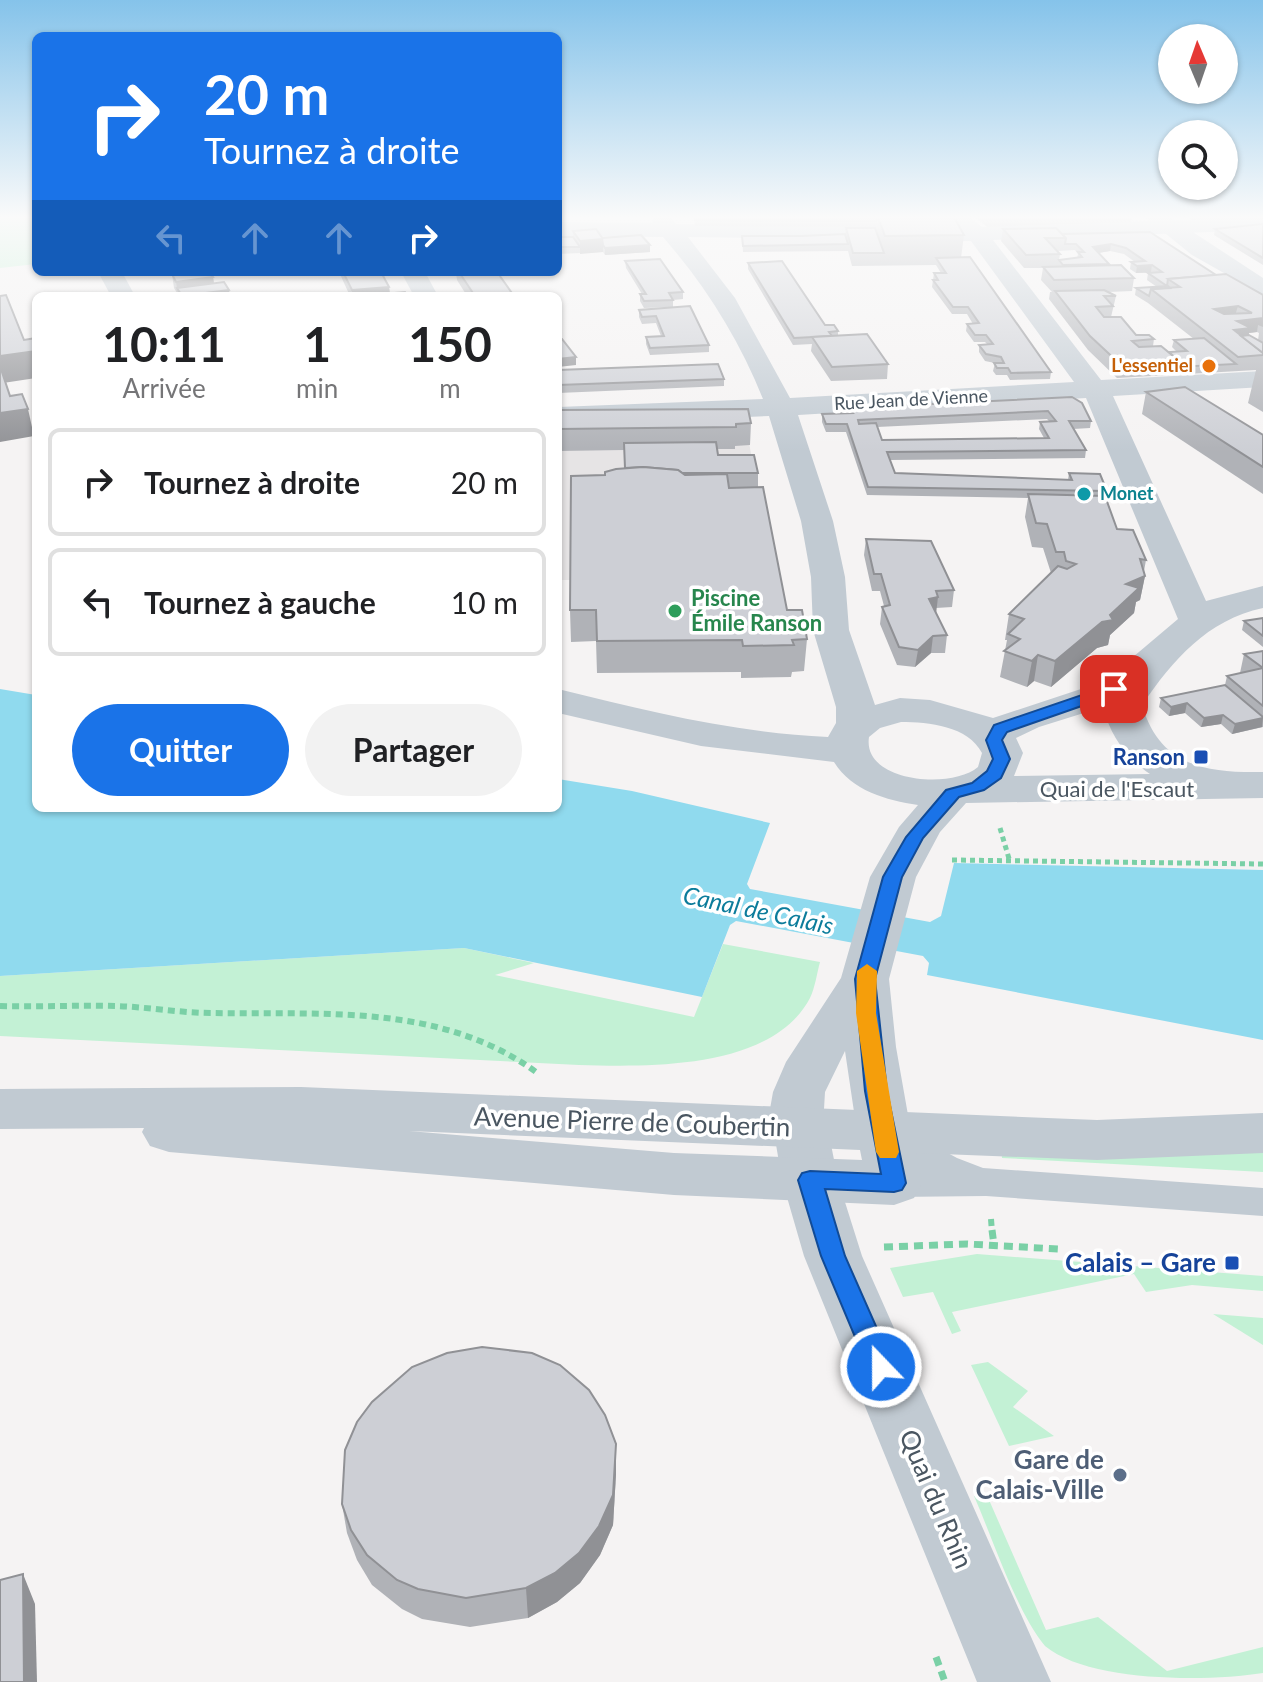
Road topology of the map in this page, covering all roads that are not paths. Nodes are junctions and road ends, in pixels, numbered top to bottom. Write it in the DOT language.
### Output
graph roads {
  1 [pos="725,295"];
  2 [pos="1024,295"];
  3 [pos="1263,379"];
  4 [pos="1096,390"];
  5 [pos="781,407"];
  6 [pos="562,416"];
  7 [pos="1263,597"];
  8 [pos="1197,622"];
  9 [pos="1148,668"];
  10 [pos="562,702"];
  11 [pos="996,744"];
  12 [pos="854,750"];
  13 [pos="1201,781"];
  14 [pos="1263,784"];
  15 [pos="961,791"];
  16 [pos="893,877"];
  17 [pos="865,979"];
  18 [pos="0,1111"];
  19 [pos="1263,1133"];
  20 [pos="805,1154"];
  21 [pos="889,1158"];
  22 [pos="988,1196"];
  23 [pos="1263,1202"];
  24 [pos="1014,1682"];
  1 -- 5 [label="street"];
  2 -- 4 [label="street"];
  3 -- 4 [label="street, Rue Jean de Vienne"];
  4 -- 5 [label="street, Rue Jean de Vienne"];
  4 -- 8 [label="street"];
  5 -- 6 [label="street, Rue Jean de Vienne"];
  5 -- 12 [label="street"];
  7 -- 8 [label="street"];
  8 -- 9 [label="street"];
  9 -- 11 [label="street"];
  9 -- 13 [label="street"];
  10 -- 12 [label="street"];
  11 -- 12 [label="street, Quai de l'Escaut"];
  11 -- 13 [label="street, Quai de l'Escaut"];
  11 -- 15 [label="street"];
  12 -- 15 [label="street, Quai de l'Escaut"];
  12 -- 16 [label="street"];
  13 -- 14 [label="street, Quai de l'Escaut"];
  14 -- 15 [label="street, Quai de l'Escaut"];
  15 -- 16 [label="street"];
  16 -- 17 [label="street"];
  17 -- 20 [label="street, Quai du Rhin"];
  17 -- 21 [label="street"];
  18 -- 20 [label="street, Avenue Pierre de Coubertin"];
  19 -- 21 [label="street, Avenue Pierre de Coubertin"];
  20 -- 21 [label="street, Avenue Pierre de Coubertin"];
  20 -- 24 [label="street, Quai du Rhin"];
  21 -- 22 [label="lane"];
  21 -- 22 [label="lane"];
  22 -- 23 [label="lane"];
}
